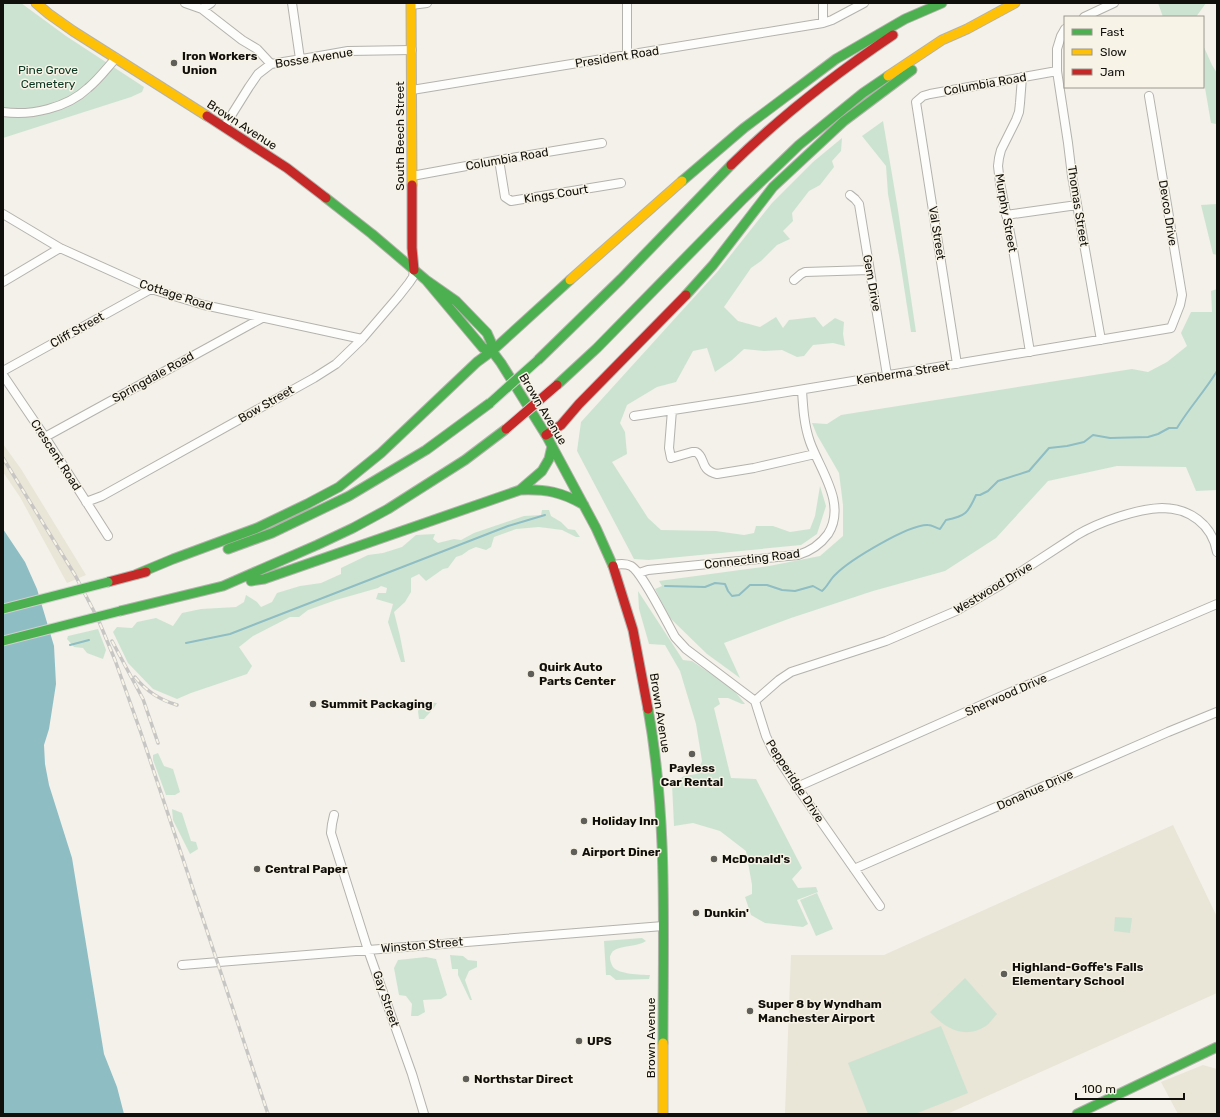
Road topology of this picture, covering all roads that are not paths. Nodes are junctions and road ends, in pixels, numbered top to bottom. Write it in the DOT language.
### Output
graph roads {
  1 [pos="36,3"];
  2 [pos="185,3"];
  3 [pos="211,3"];
  4 [pos="292,3"];
  5 [pos="427,3"];
  6 [pos="627,3"];
  7 [pos="823,3"];
  8 [pos="864,3"];
  9 [pos="942,3"];
  10 [pos="1015,3"];
  11 [pos="1114,3"];
  12 [pos="411,4"];
  13 [pos="202,9"];
  14 [pos="1086,16"];
  15 [pos="823,23"];
  16 [pos="967,29"];
  17 [pos="1064,31"];
  18 [pos="412,50"];
  19 [pos="627,56"];
  20 [pos="116,58"];
  21 [pos="300,59"];
  22 [pos="271,64"];
  23 [pos="1057,71"];
  24 [pos="1022,77"];
  25 [pos="412,90"];
  26 [pos="1149,96"];
  27 [pos="916,102"];
  28 [pos="3,112"];
  29 [pos="224,127"];
  30 [pos="602,143"];
  31 [pos="499,160"];
  32 [pos="412,176"];
  33 [pos="621,184"];
  34 [pos="850,195"];
  35 [pos="1077,205"];
  36 [pos="3,214"];
  37 [pos="1006,215"];
  38 [pos="60,248"];
  39 [pos="414,270"];
  40 [pos="869,270"];
  41 [pos="794,280"];
  42 [pos="3,282"];
  43 [pos="150,289"];
  44 [pos="262,318"];
  45 [pos="1172,328"];
  46 [pos="362,339"];
  47 [pos="1101,340"];
  48 [pos="492,351"];
  49 [pos="1030,352"];
  50 [pos="957,364"];
  51 [pos="3,372"];
  52 [pos="3,375"];
  53 [pos="887,375"];
  54 [pos="802,390"];
  55 [pos="672,410"];
  56 [pos="634,416"];
  57 [pos="546,435"];
  58 [pos="45,437"];
  59 [pos="552,446"];
  60 [pos="815,454"];
  61 [pos="520,490"];
  62 [pos="86,502"];
  63 [pos="584,505"];
  64 [pos="108,536"];
  65 [pos="221,552"];
  66 [pos="1217,552"];
  67 [pos="200,558"];
  68 [pos="613,565"];
  69 [pos="638,573"];
  70 [pos="137,574"];
  71 [pos="223,586"];
  72 [pos="1217,604"];
  73 [pos="3,610"];
  74 [pos="3,641"];
  75 [pos="755,701"];
  76 [pos="1217,712"];
  77 [pos="797,787"];
  78 [pos="334,815"];
  79 [pos="854,869"];
  80 [pos="880,906"];
  81 [pos="663,926"];
  82 [pos="368,950"];
  83 [pos="182,965"];
  84 [pos="1215,1050"];
  85 [pos="1092,1111"];
  86 [pos="424,1114"];
  87 [pos="663,1114"];
  88 [pos="1077,1114"];
  1 -- 20 [label="main road, Brown Avenue"];
  2 -- 13 [label="street"];
  3 -- 13 [label="street"];
  4 -- 21 [label="street"];
  5 -- 12 [label="street"];
  6 -- 19 [label="street"];
  7 -- 15 [label="street"];
  8 -- 15 [label="street, President Road"];
  9 -- 48 [label="main road"];
  9 -- 65 [label="main road, bridge"];
  10 -- 16 [label="main road"];
  11 -- 14 [label="street"];
  12 -- 18 [label="main road, South Beech Street"];
  13 -- 22 [label="street"];
  15 -- 19 [label="street, President Road"];
  16 -- 57 [label="main road"];
  16 -- 71 [label="main road, bridge"];
  17 -- 23 [label="street, Thomas Street"];
  18 -- 21 [label="street, Bosse Avenue"];
  18 -- 25 [label="main road, South Beech Street"];
  19 -- 25 [label="street, President Road"];
  20 -- 28 [label="street"];
  20 -- 29 [label="main road, Brown Avenue"];
  21 -- 22 [label="street, Bosse Avenue"];
  22 -- 29 [label="street, Bosse Avenue"];
  23 -- 24 [label="street, Columbia Road"];
  23 -- 35 [label="street, Thomas Street"];
  24 -- 27 [label="street, Columbia Road"];
  24 -- 37 [label="street, Murphy Street"];
  25 -- 32 [label="main road, South Beech Street"];
  26 -- 45 [label="street, Devco Drive"];
  27 -- 50 [label="street, Val Street"];
  29 -- 39 [label="main road, Brown Avenue"];
  30 -- 31 [label="street, Columbia Road"];
  31 -- 32 [label="street, Columbia Road"];
  31 -- 33 [label="street, Kings Court"];
  32 -- 39 [label="main road, South Beech Street"];
  34 -- 40 [label="street, Gem Drive"];
  35 -- 37 [label="street"];
  35 -- 47 [label="street, Thomas Street"];
  36 -- 38 [label="street, Cottage Road"];
  37 -- 49 [label="street, Murphy Street"];
  38 -- 42 [label="street"];
  38 -- 43 [label="street, Cottage Road"];
  39 -- 46 [label="street, Bow Street"];
  39 -- 48 [label="main road, Brown Avenue"];
  40 -- 41 [label="street"];
  40 -- 53 [label="street, Gem Drive"];
  43 -- 44 [label="street, Cottage Road"];
  43 -- 51 [label="street, Cliff Street"];
  44 -- 46 [label="street, Cottage Road"];
  44 -- 58 [label="street, Springdale Road"];
  45 -- 47 [label="street, Kenberma Street"];
  46 -- 62 [label="street, Bow Street"];
  47 -- 49 [label="street, Kenberma Street"];
  48 -- 57 [label="main road, Brown Avenue"];
  48 -- 70 [label="main road"];
  49 -- 50 [label="street, Kenberma Street"];
  50 -- 53 [label="street, Kenberma Street"];
  52 -- 58 [label="street, Crescent Road"];
  53 -- 54 [label="street, Kenberma Street"];
  54 -- 55 [label="street, Kenberma Street"];
  54 -- 60 [label="street, Connecting Road"];
  55 -- 56 [label="street, Kenberma Street"];
  55 -- 60 [label="street"];
  57 -- 59 [label="main road, Brown Avenue"];
  58 -- 62 [label="street, Crescent Road"];
  59 -- 61 [label="main road"];
  59 -- 63 [label="main road, Brown Avenue"];
  60 -- 69 [label="street, Connecting Road"];
  61 -- 63 [label="main road"];
  61 -- 71 [label="main road"];
  62 -- 64 [label="street, Crescent Road"];
  63 -- 68 [label="main road, Brown Avenue"];
  66 -- 75 [label="street, Westwood Drive"];
  67 -- 70 [label="main road"];
  68 -- 69 [label="street"];
  68 -- 81 [label="main road, Brown Avenue"];
  69 -- 75 [label="street"];
  70 -- 73 [label="main road, bridge"];
  71 -- 74 [label="main road, bridge"];
  72 -- 77 [label="street, Sherwood Drive"];
  75 -- 77 [label="street, Pepperidge Drive"];
  76 -- 79 [label="street, Donahue Drive"];
  77 -- 79 [label="street, Pepperidge Drive"];
  78 -- 82 [label="street, Gay Street"];
  79 -- 80 [label="street, Pepperidge Drive"];
  81 -- 82 [label="street, Winston Street"];
  81 -- 87 [label="main road, Brown Avenue"];
  82 -- 83 [label="street, Winston Street"];
  82 -- 86 [label="street, Gay Street"];
  84 -- 85 [label="main road"];
  85 -- 88 [label="main road"];
}
